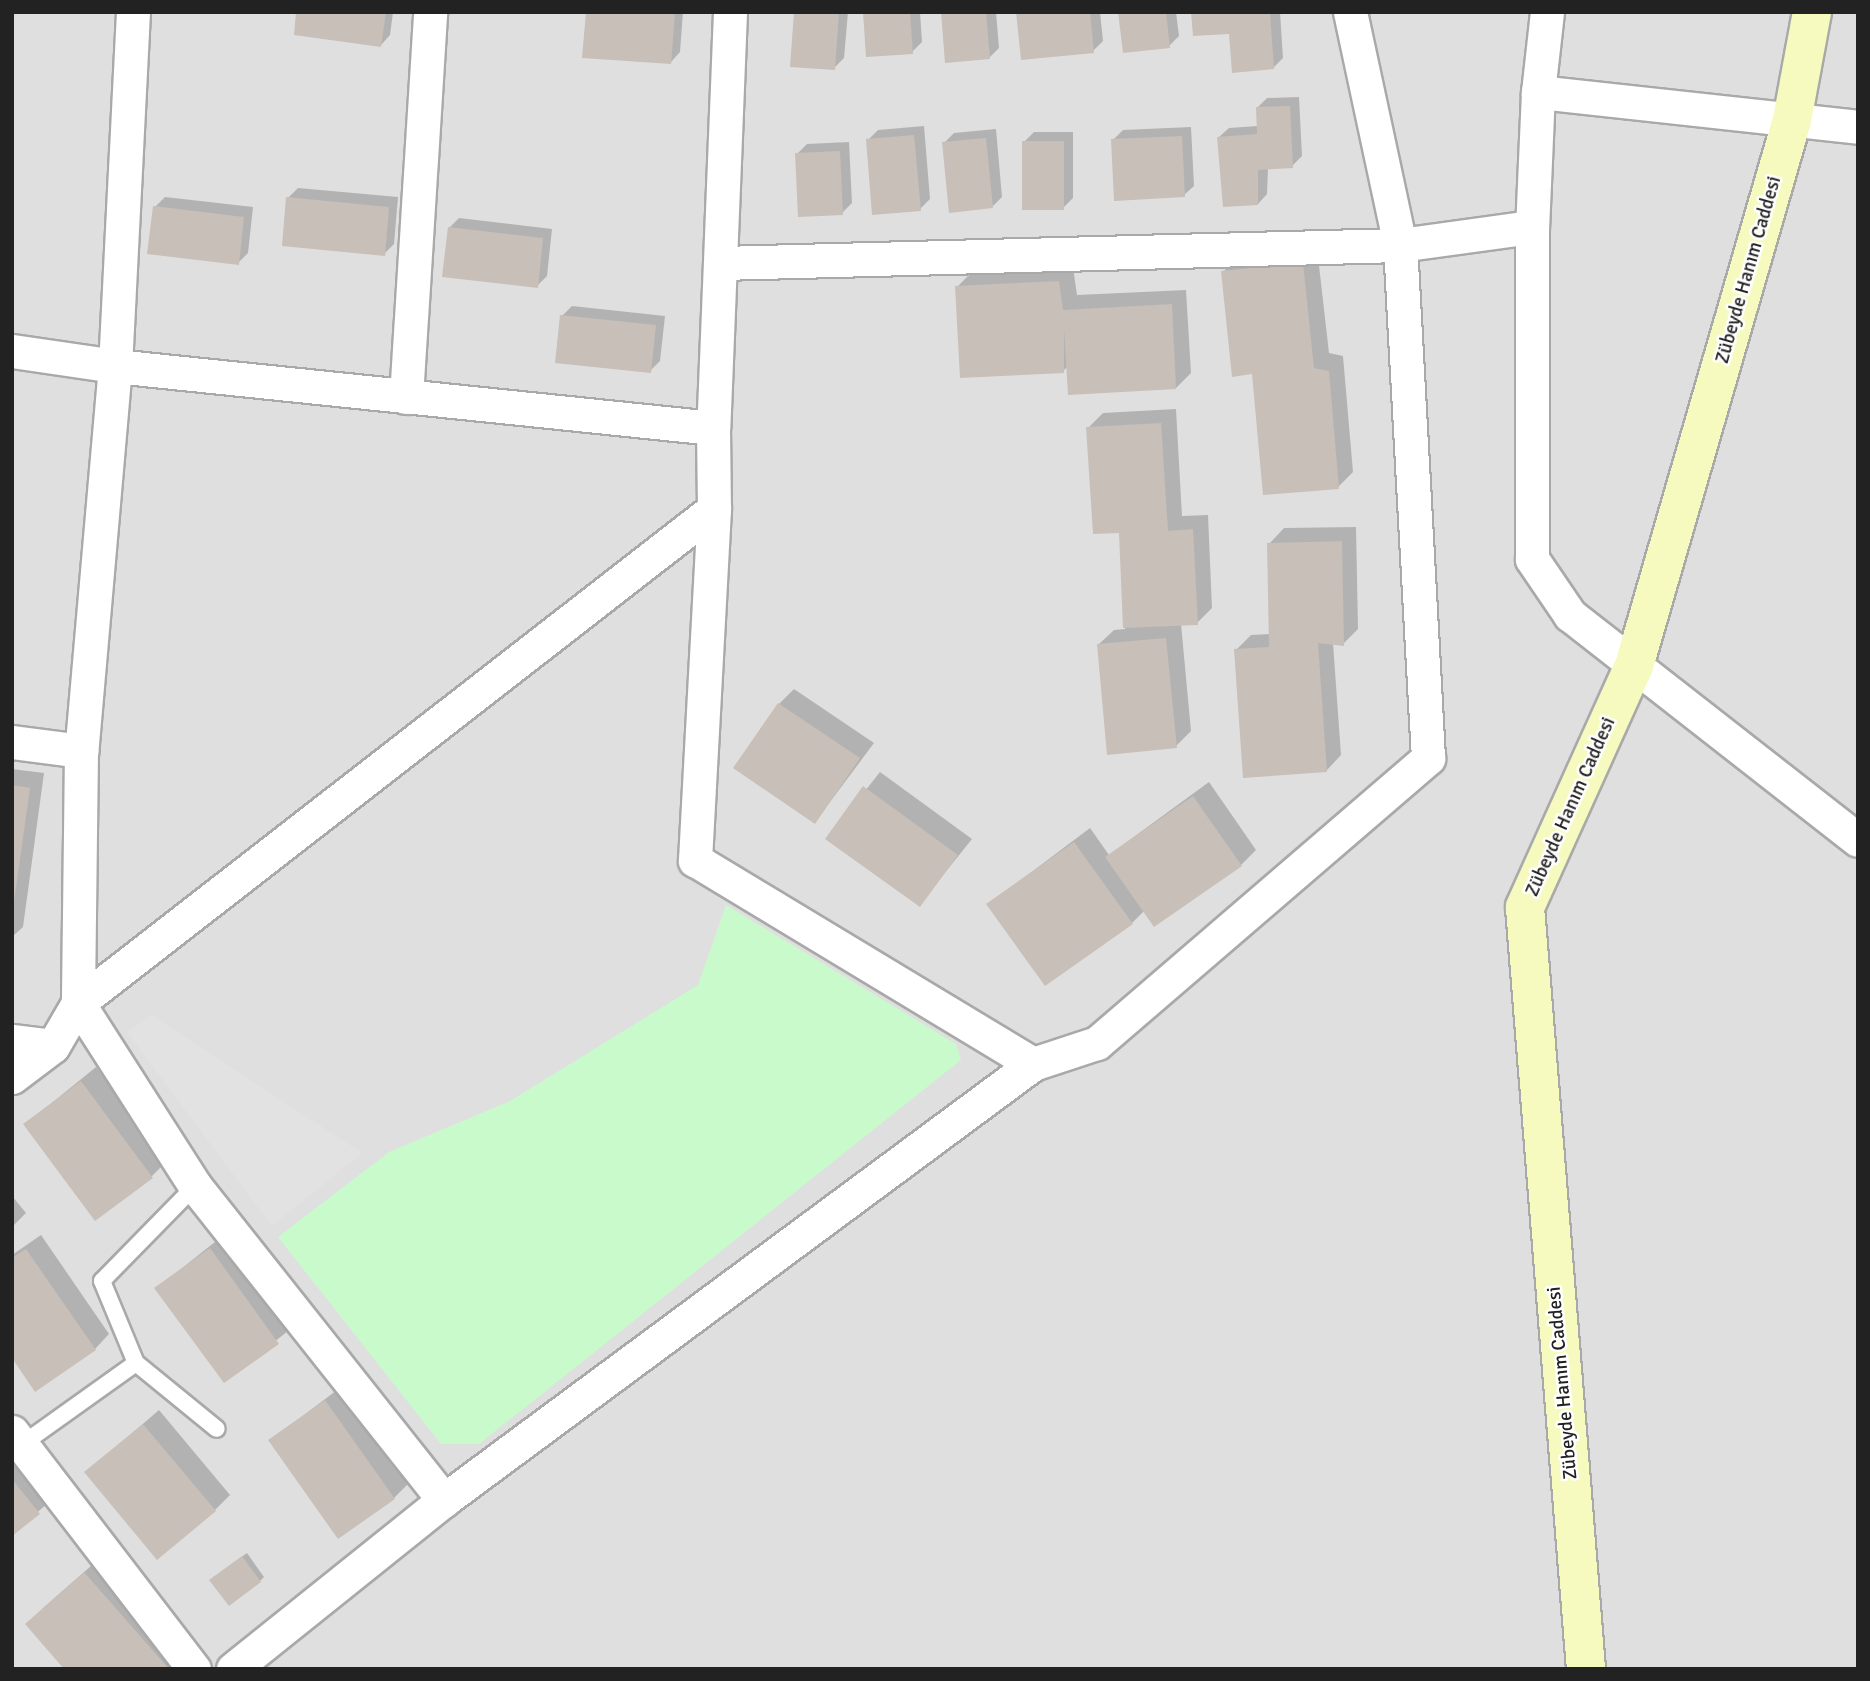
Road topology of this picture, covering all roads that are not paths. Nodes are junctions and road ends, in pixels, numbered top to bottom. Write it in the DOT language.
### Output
graph roads {
  1 [pos="133,12"];
  2 [pos="430,12"];
  3 [pos="730,12"];
  4 [pos="1350,12"];
  5 [pos="1547,12"];
  6 [pos="1812,12"];
  7 [pos="1538,92"];
  8 [pos="1792,120"];
  9 [pos="1858,127"];
  10 [pos="1532,227"];
  11 [pos="1400,245"];
  12 [pos="721,263"];
  13 [pos="12,351"];
  14 [pos="115,366"];
  15 [pos="405,397"];
  16 [pos="713,428"];
  17 [pos="714,509"];
  18 [pos="1634,666"];
  19 [pos="12,742"];
  20 [pos="81,751"];
  21 [pos="1858,840"];
  22 [pos="78,1003"];
  23 [pos="12,1041"];
  24 [pos="53,1046"];
  25 [pos="1033,1064"];
  26 [pos="12,1077"];
  27 [pos="195,1186"];
  28 [pos="136,1363"];
  29 [pos="217,1429"];
  30 [pos="17,1438"];
  31 [pos="444,1500"];
  32 [pos="194,1669"];
  33 [pos="233,1669"];
  34 [pos="1586,1669"];
  1 -- 14 [label="street"];
  2 -- 15 [label="street"];
  3 -- 12 [label="street"];
  4 -- 11 [label="street"];
  5 -- 7 [label="street"];
  6 -- 8 [label="street, Zübeyde Hanım Caddesi"];
  7 -- 8 [label="street"];
  7 -- 10 [label="street"];
  8 -- 9 [label="street"];
  8 -- 18 [label="street, Zübeyde Hanım Caddesi"];
  10 -- 11 [label="street"];
  10 -- 18 [label="street"];
  11 -- 12 [label="street"];
  11 -- 25 [label="street"];
  12 -- 16 [label="street"];
  13 -- 14 [label="street"];
  14 -- 15 [label="street"];
  14 -- 20 [label="street"];
  15 -- 16 [label="street"];
  16 -- 17 [label="street"];
  17 -- 22 [label="street"];
  17 -- 25 [label="street"];
  18 -- 21 [label="street"];
  18 -- 34 [label="street, Zübeyde Hanım Caddesi"];
  19 -- 20 [label="street"];
  20 -- 22 [label="street"];
  22 -- 24 [label="street"];
  22 -- 27 [label="street"];
  23 -- 24 [label="street"];
  24 -- 26 [label="street"];
  25 -- 31 [label="street"];
  27 -- 28 [label="lane"];
  27 -- 31 [label="street"];
  28 -- 29 [label="lane"];
  28 -- 30 [label="lane"];
  30 -- 32 [label="street"];
  31 -- 33 [label="street"];
}
